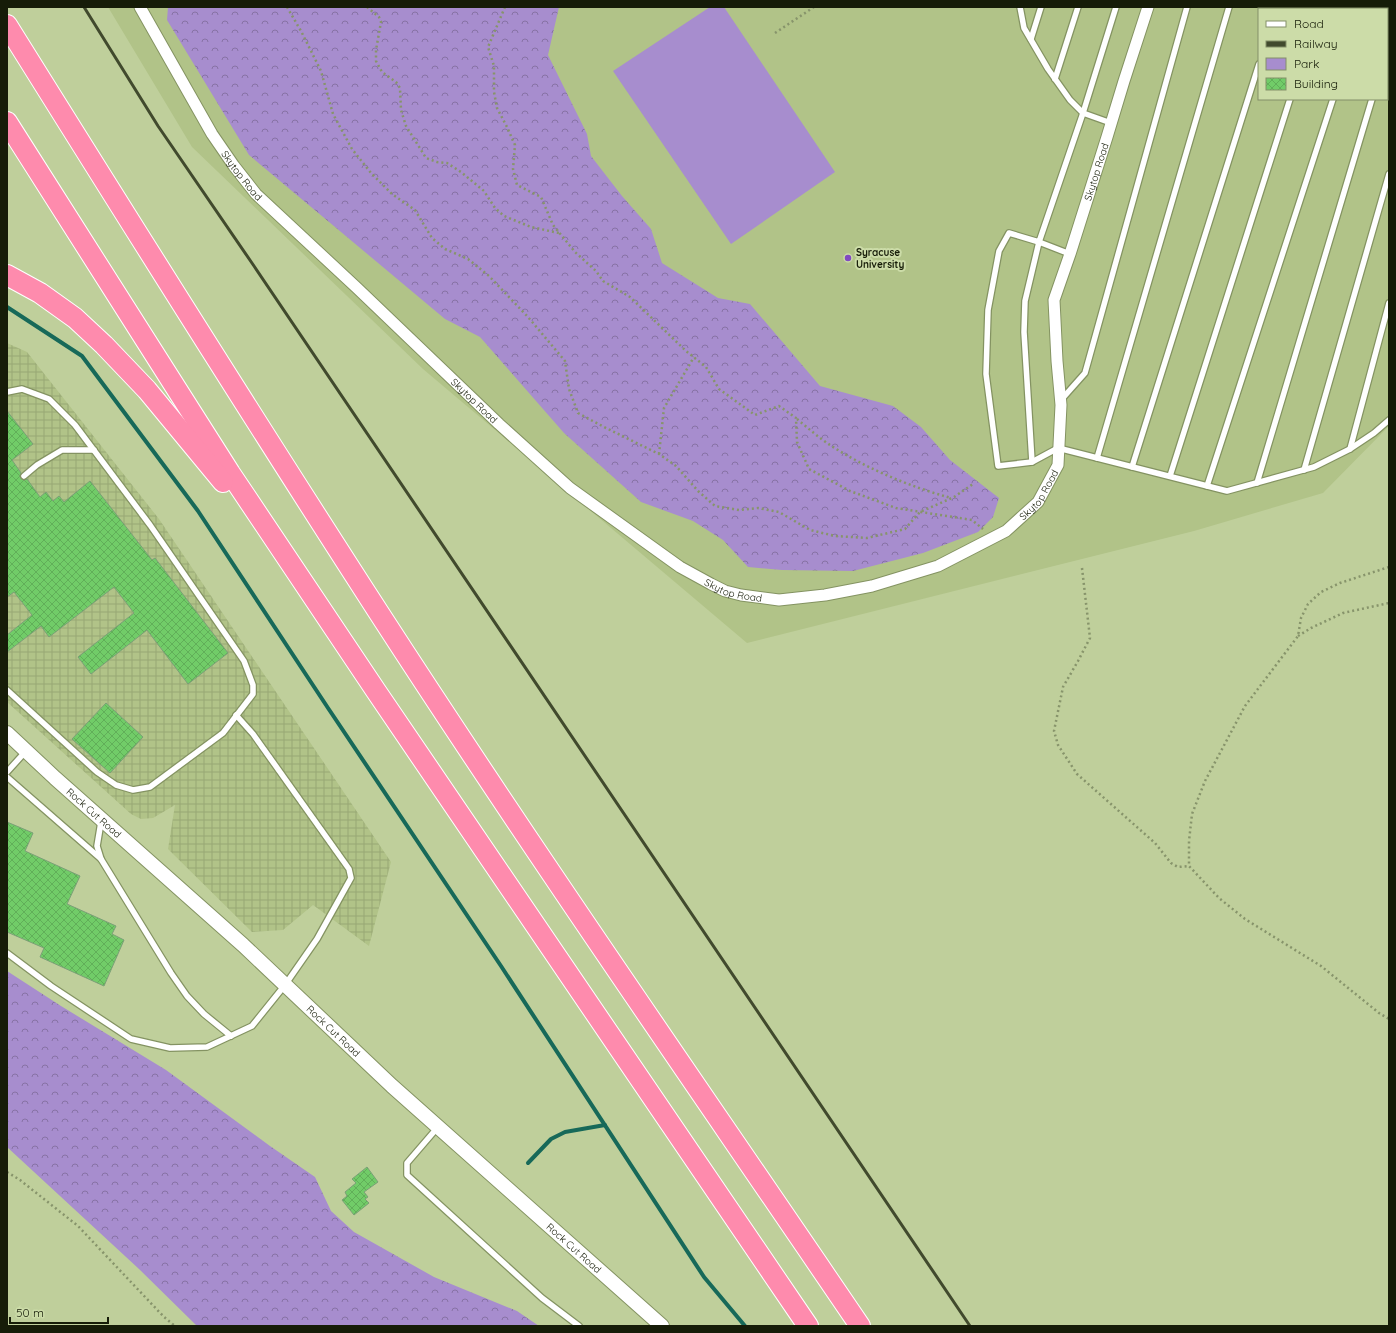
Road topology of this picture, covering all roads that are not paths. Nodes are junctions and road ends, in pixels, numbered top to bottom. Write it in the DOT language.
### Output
graph roads {
  1 [pos="140,7"];
  2 [pos="1020,7"];
  3 [pos="1041,7"];
  4 [pos="1078,7"];
  5 [pos="1116,7"];
  6 [pos="1148,7"];
  7 [pos="1186,7"];
  8 [pos="1229,7"];
  9 [pos="7,25"];
  10 [pos="1031,38"];
  11 [pos="1258,67"];
  12 [pos="1055,79"];
  13 [pos="1290,100"];
  14 [pos="1333,100"];
  15 [pos="1372,100"];
  16 [pos="1083,113"];
  17 [pos="7,122"];
  18 [pos="1111,123"];
  19 [pos="1389,174"];
  20 [pos="1039,242"];
  21 [pos="1070,254"];
  22 [pos="7,275"];
  23 [pos="1389,303"];
  24 [pos="7,392"];
  25 [pos="1060,402"];
  26 [pos="1389,420"];
  27 [pos="1058,448"];
  28 [pos="1350,449"];
  29 [pos="94,450"];
  30 [pos="1097,458"];
  31 [pos="1032,462"];
  32 [pos="1132,467"];
  33 [pos="1304,470"];
  34 [pos="24,476"];
  35 [pos="1170,476"];
  36 [pos="1257,483"];
  37 [pos="1207,486"];
  38 [pos="349,651"];
  39 [pos="7,690"];
  40 [pos="236,715"];
  41 [pos="7,733"];
  42 [pos="26,751"];
  43 [pos="7,772"];
  44 [pos="7,777"];
  45 [pos="102,819"];
  46 [pos="101,859"];
  47 [pos="7,952"];
  48 [pos="285,985"];
  49 [pos="231,1036"];
  50 [pos="438,1127"];
  51 [pos="578,1326"];
  52 [pos="662,1326"];
  53 [pos="808,1326"];
  54 [pos="860,1326"];
  1 -- 27 [label="street, Skytop Road"];
  2 -- 10 [label="lane"];
  3 -- 10 [label="lane"];
  4 -- 12 [label="lane"];
  5 -- 16 [label="lane"];
  6 -- 18 [label="street, Skytop Road"];
  7 -- 25 [label="lane"];
  8 -- 30 [label="lane"];
  9 -- 54 [label="highway"];
  10 -- 12 [label="lane"];
  11 -- 32 [label="lane"];
  12 -- 16 [label="lane"];
  13 -- 35 [label="lane"];
  14 -- 37 [label="lane"];
  15 -- 36 [label="lane"];
  16 -- 18 [label="lane"];
  16 -- 20 [label="lane"];
  17 -- 38 [label="highway"];
  18 -- 21 [label="street, Skytop Road"];
  19 -- 33 [label="lane"];
  20 -- 21 [label="lane"];
  20 -- 31 [label="lane"];
  20 -- 31 [label="lane"];
  21 -- 25 [label="street, Skytop Road"];
  22 -- 38 [label="highway"];
  23 -- 28 [label="lane"];
  24 -- 29 [label="lane"];
  25 -- 27 [label="street, Skytop Road"];
  26 -- 28 [label="lane"];
  27 -- 30 [label="lane"];
  27 -- 31 [label="lane"];
  28 -- 33 [label="lane"];
  29 -- 34 [label="lane"];
  29 -- 40 [label="lane"];
  30 -- 32 [label="lane"];
  32 -- 35 [label="lane"];
  33 -- 36 [label="lane"];
  35 -- 37 [label="lane"];
  36 -- 37 [label="lane"];
  38 -- 53 [label="highway"];
  39 -- 40 [label="lane"];
  40 -- 48 [label="lane"];
  41 -- 42 [label="street, Rock Cut Road"];
  42 -- 43 [label="lane"];
  42 -- 45 [label="street, Rock Cut Road"];
  44 -- 46 [label="lane"];
  45 -- 46 [label="lane"];
  45 -- 48 [label="street, Rock Cut Road"];
  46 -- 49 [label="lane"];
  47 -- 49 [label="lane"];
  48 -- 49 [label="lane"];
  48 -- 50 [label="street, Rock Cut Road"];
  50 -- 51 [label="lane"];
  50 -- 52 [label="street, Rock Cut Road"];
}
